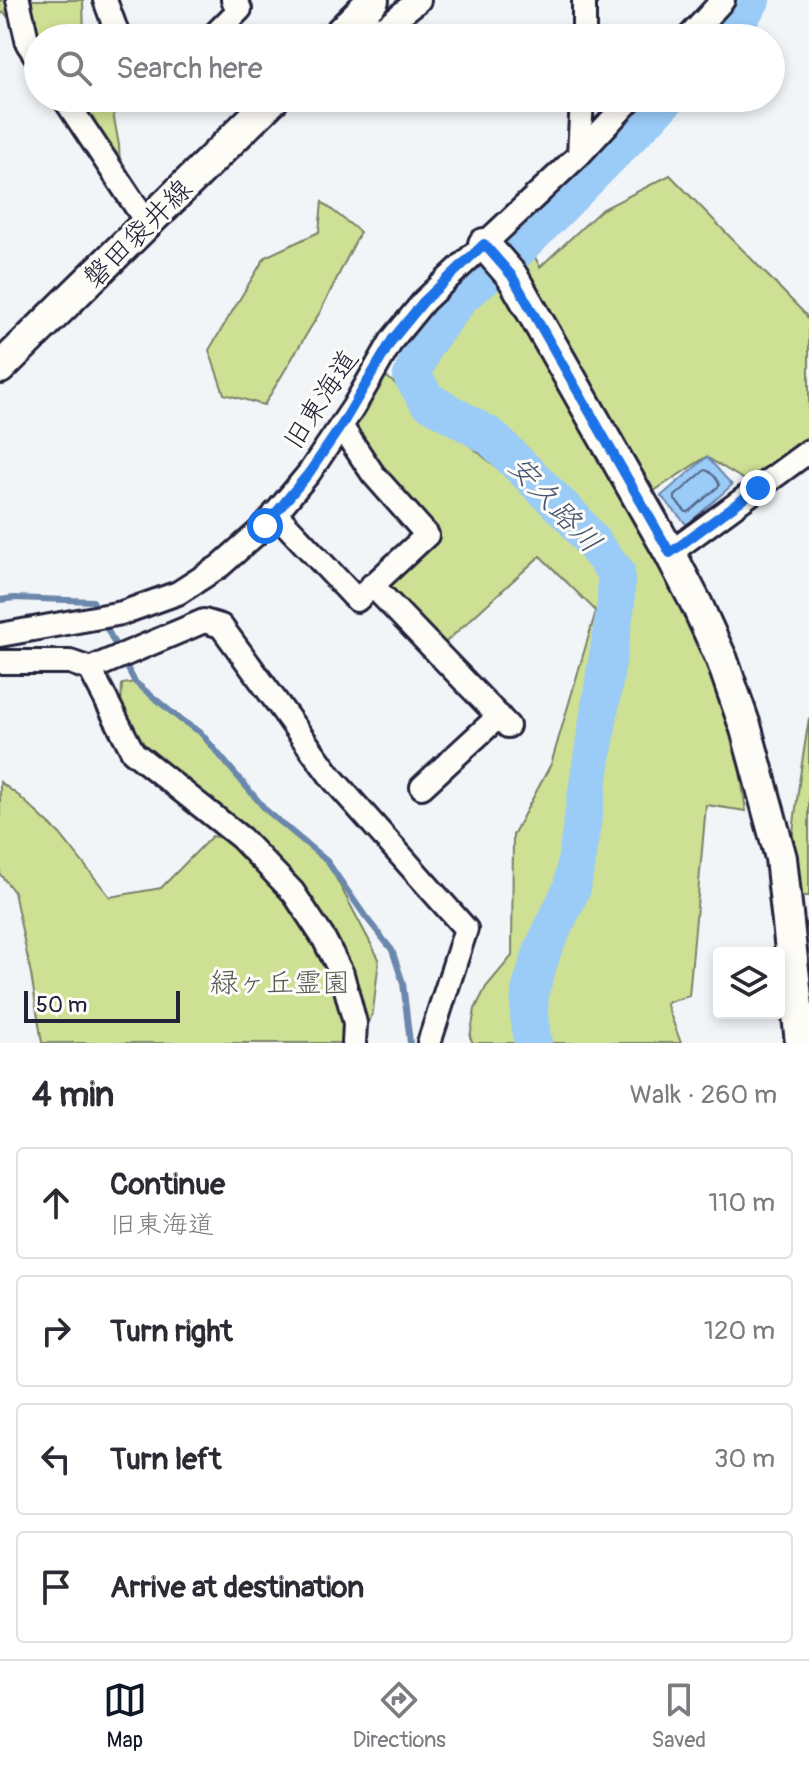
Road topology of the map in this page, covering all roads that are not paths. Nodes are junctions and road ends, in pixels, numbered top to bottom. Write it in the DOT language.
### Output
graph roads {
  1 [pos="18,0"];
  2 [pos="105,0"];
  3 [pos="233,0"];
  4 [pos="373,0"];
  5 [pos="419,0"];
  6 [pos="584,0"];
  7 [pos="723,0"];
  8 [pos="114,24"];
  9 [pos="225,24"];
  10 [pos="349,24"];
  11 [pos="389,24"];
  12 [pos="584,24"];
  13 [pos="701,24"];
  14 [pos="24,26"];
  15 [pos="73,112"];
  16 [pos="260,112"];
  17 [pos="581,112"];
  18 [pos="619,112"];
  19 [pos="579,155"];
  20 [pos="147,223"];
  21 [pos="484,244"];
  22 [pos="0,368"];
  23 [pos="341,426"];
  24 [pos="809,451"];
  25 [pos="275,513"];
  26 [pos="670,553"];
  27 [pos="372,585"];
  28 [pos="0,635"];
  29 [pos="0,662"];
  30 [pos="90,669"];
  31 [pos="422,787"];
  32 [pos="354,1043"];
  33 [pos="429,1043"];
  34 [pos="801,1043"];
  1 -- 14 [label="street"];
  2 -- 8 [label="street"];
  3 -- 9 [label="street"];
  4 -- 10 [label="street"];
  5 -- 11 [label="street"];
  6 -- 12 [label="street"];
  7 -- 13 [label="street"];
  15 -- 20 [label="street"];
  16 -- 20 [label="street, 磐田袋井線"];
  17 -- 19 [label="street"];
  18 -- 19 [label="street, 旧東海道"];
  19 -- 21 [label="street, 旧東海道"];
  20 -- 22 [label="street, 磐田袋井線"];
  21 -- 23 [label="street, 旧東海道"];
  21 -- 26 [label="street"];
  23 -- 25 [label="street, 旧東海道"];
  23 -- 27 [label="street"];
  24 -- 26 [label="street"];
  25 -- 27 [label="street"];
  25 -- 28 [label="street, 旧東海道"];
  26 -- 34 [label="street"];
  27 -- 31 [label="street"];
  29 -- 30 [label="street"];
  30 -- 32 [label="street"];
  30 -- 33 [label="street"];
}
